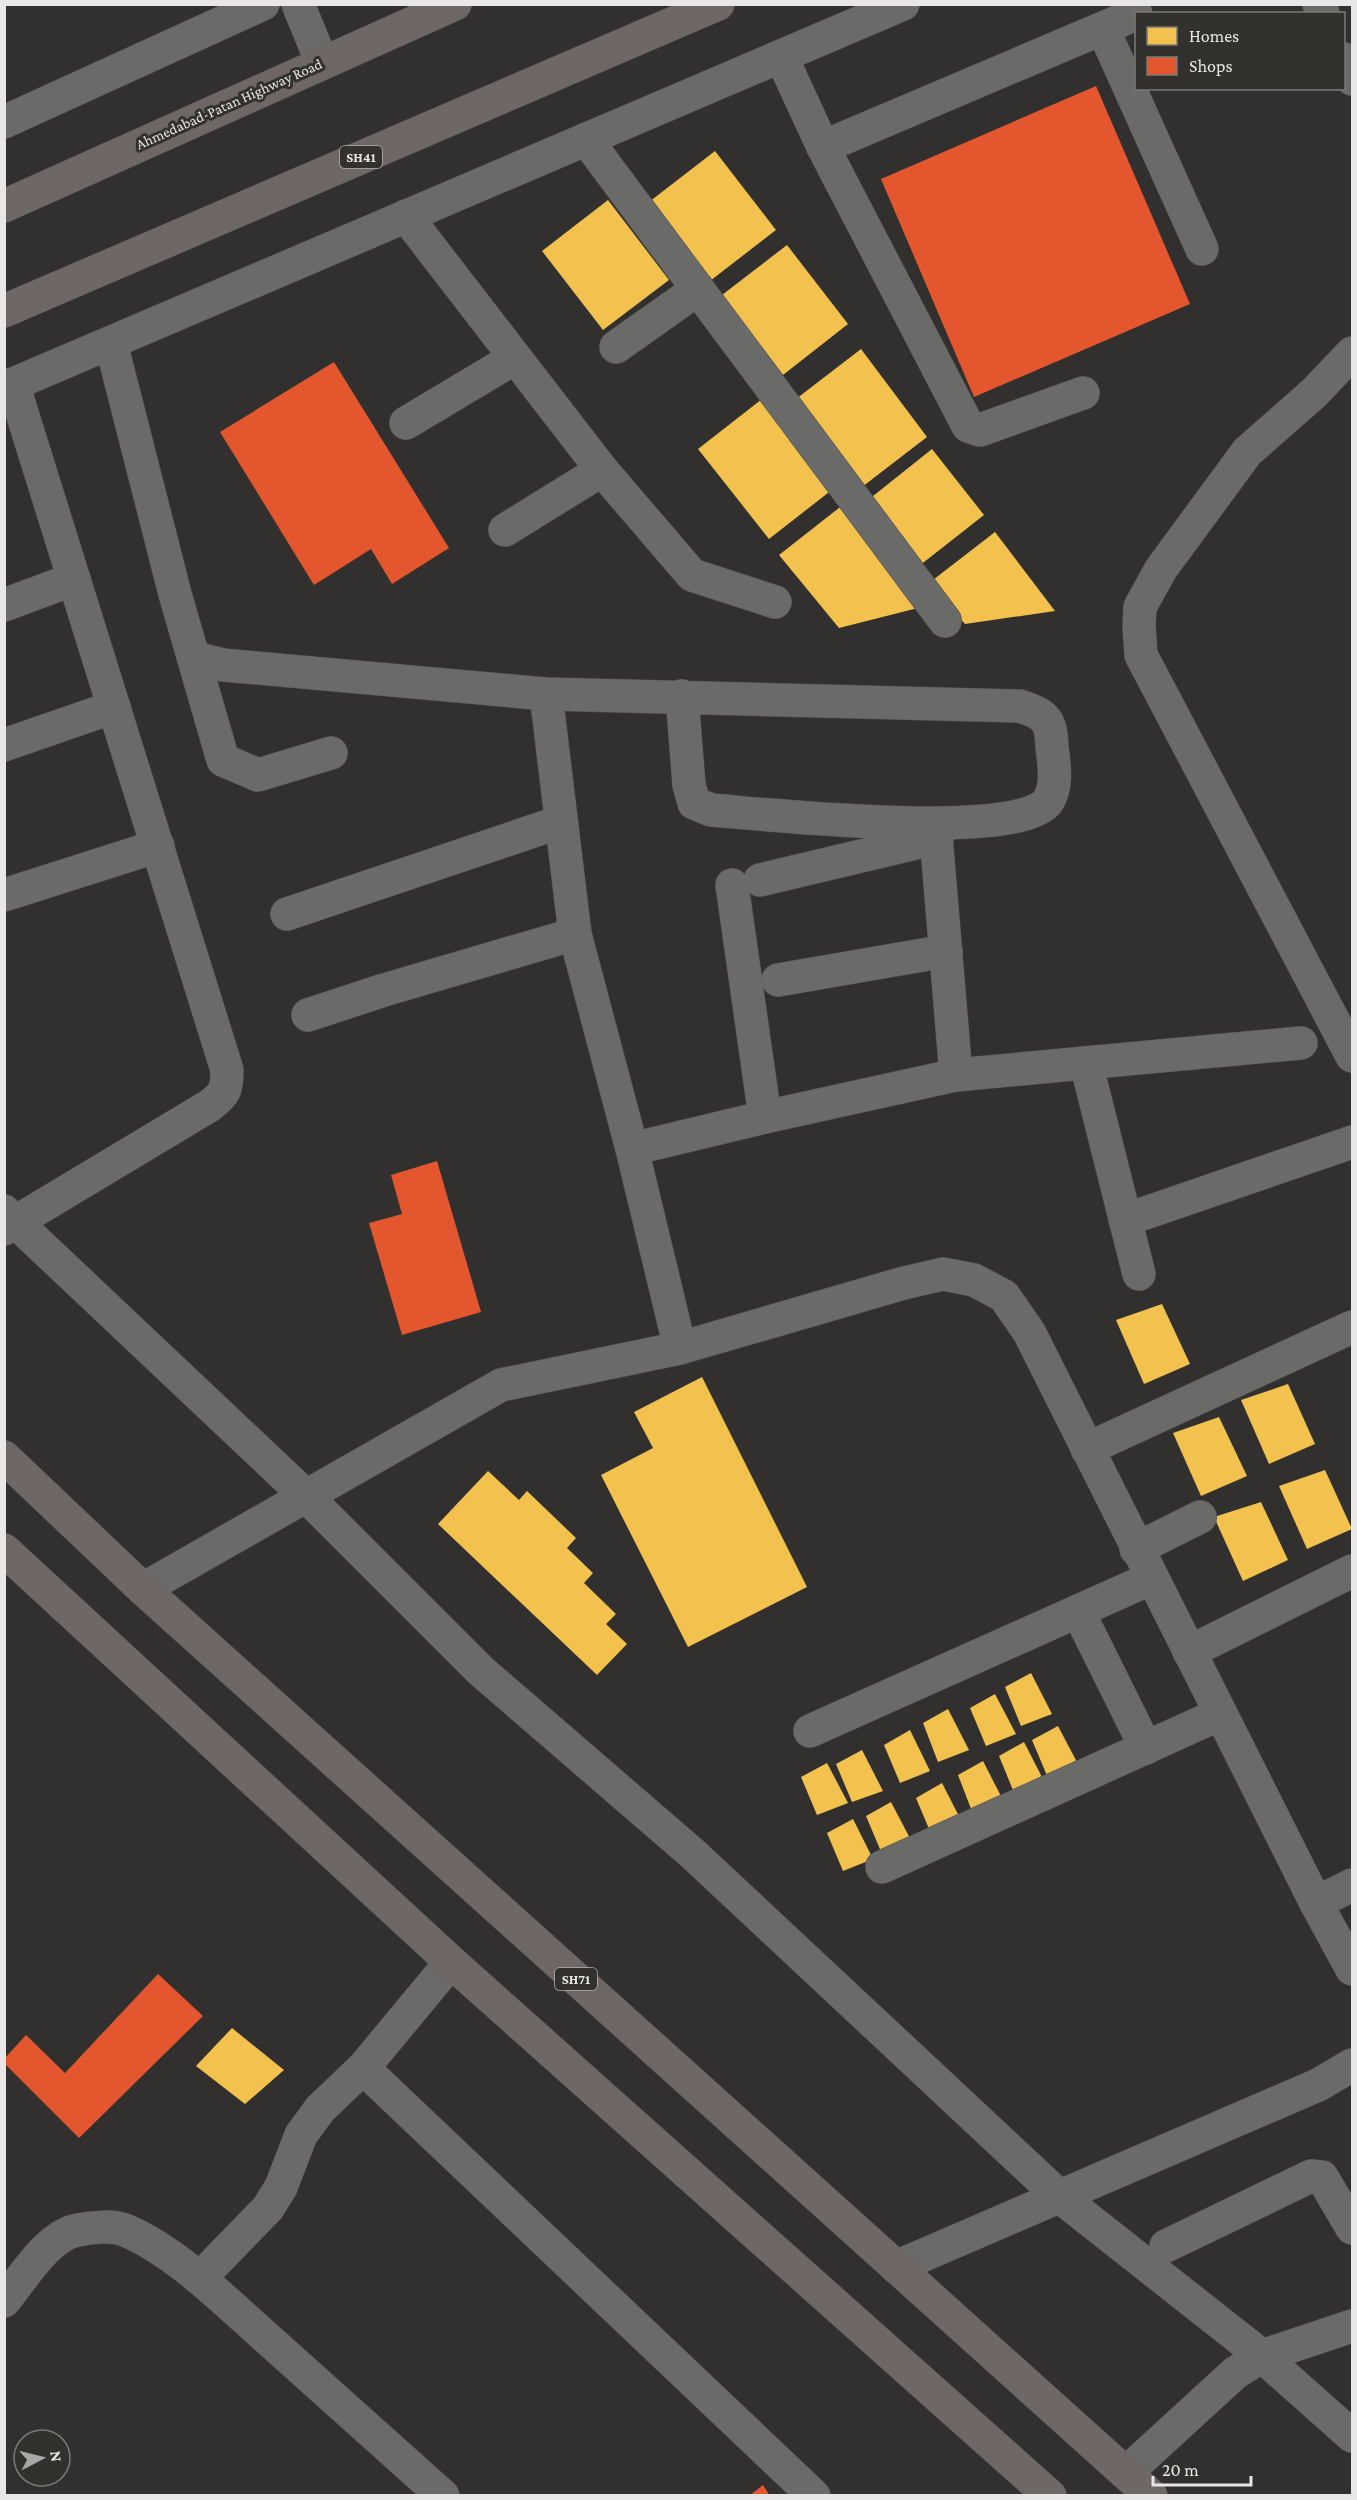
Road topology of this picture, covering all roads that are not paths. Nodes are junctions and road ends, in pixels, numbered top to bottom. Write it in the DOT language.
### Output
graph roads {
  1 [pos="263,4"];
  2 [pos="298,4"];
  3 [pos="455,4"];
  4 [pos="718,4"];
  5 [pos="903,4"];
  6 [pos="1159,4"];
  7 [pos="1141,12"];
  8 [pos="1135,15"];
  9 [pos="1103,28"];
  10 [pos="781,57"];
  11 [pos="1345,61"];
  12 [pos="322,63"];
  13 [pos="1353,79"];
  14 [pos="4,122"];
  15 [pos="586,139"];
  16 [pos="823,147"];
  17 [pos="4,206"];
  18 [pos="406,216"];
  19 [pos="1202,249"];
  20 [pos="698,289"];
  21 [pos="4,311"];
  22 [pos="111,343"];
  23 [pos="616,347"];
  24 [pos="1353,353"];
  25 [pos="513,358"];
  26 [pos="9,386"];
  27 [pos="1083,393"];
  28 [pos="406,423"];
  29 [pos="602,470"];
  30 [pos="505,530"];
  31 [pos="74,579"];
  32 [pos="775,602"];
  33 [pos="4,605"];
  34 [pos="945,621"];
  35 [pos="195,658"];
  36 [pos="546,694"];
  37 [pos="682,696"];
  38 [pos="114,707"];
  39 [pos="4,745"];
  40 [pos="331,753"];
  41 [pos="560,822"];
  42 [pos="936,831"];
  43 [pos="158,846"];
  44 [pos="4,895"];
  45 [pos="287,914"];
  46 [pos="575,934"];
  47 [pos="946,951"];
  48 [pos="778,980"];
  49 [pos="308,1015"];
  50 [pos="1301,1043"];
  51 [pos="1353,1056"];
  52 [pos="1086,1063"];
  53 [pos="956,1075"];
  54 [pos="765,1117"];
  55 [pos="1353,1142"];
  56 [pos="632,1149"];
  57 [pos="1125,1220"];
  58 [pos="9,1221"];
  59 [pos="1139,1274"];
  60 [pos="1353,1327"];
  61 [pos="680,1348"];
  62 [pos="1087,1449"];
  63 [pos="4,1457"];
  64 [pos="307,1497"];
  65 [pos="1200,1518"];
  66 [pos="1136,1549"];
  67 [pos="4,1550"];
  68 [pos="1351,1576"];
  69 [pos="1152,1578"];
  70 [pos="143,1589"];
  71 [pos="1078,1611"];
  72 [pos="1189,1652"];
  73 [pos="1220,1714"];
  74 [pos="810,1731"];
  75 [pos="1146,1748"];
  76 [pos="882,1867"];
  77 [pos="1353,1885"];
  78 [pos="1316,1903"];
  79 [pos="451,1962"];
  80 [pos="1353,1969"];
  81 [pos="1353,2065"];
  82 [pos="363,2068"];
  83 [pos="1059,2196"];
  84 [pos="1353,2228"];
  85 [pos="1166,2246"];
  86 [pos="896,2267"];
  87 [pos="200,2278"];
  88 [pos="4,2301"];
  89 [pos="1353,2326"];
  90 [pos="1262,2356"];
  91 [pos="1353,2436"];
  92 [pos="1126,2473"];
  93 [pos="443,2496"];
  94 [pos="814,2496"];
  95 [pos="1050,2496"];
  96 [pos="1151,2496"];
  1 -- 14 [label="street"];
  2 -- 12 [label="street"];
  3 -- 12 [label="main road, Ahmedabad-Patan Highway Road"];
  4 -- 21 [label="main road, SH41"];
  5 -- 10 [label="street"];
  6 -- 7 [label="street"];
  8 -- 9 [label="street"];
  9 -- 16 [label="street"];
  9 -- 19 [label="street"];
  10 -- 15 [label="street"];
  10 -- 16 [label="street"];
  11 -- 13 [label="street"];
  12 -- 17 [label="main road, Ahmedabad-Patan Highway Road"];
  15 -- 18 [label="street"];
  15 -- 20 [label="street"];
  16 -- 27 [label="street"];
  18 -- 22 [label="street"];
  18 -- 25 [label="street"];
  20 -- 23 [label="street"];
  20 -- 34 [label="street"];
  22 -- 26 [label="street"];
  22 -- 35 [label="street"];
  24 -- 51 [label="street"];
  25 -- 28 [label="street"];
  25 -- 29 [label="street"];
  26 -- 31 [label="street"];
  29 -- 30 [label="street"];
  29 -- 32 [label="street"];
  31 -- 33 [label="street"];
  31 -- 38 [label="street"];
  35 -- 36 [label="street"];
  35 -- 40 [label="street"];
  36 -- 37 [label="street"];
  36 -- 41 [label="street"];
  37 -- 42 [label="street"];
  37 -- 42 [label="street"];
  38 -- 39 [label="street"];
  38 -- 43 [label="street"];
  41 -- 45 [label="street"];
  41 -- 46 [label="street"];
  42 -- 47 [label="street"];
  42 -- 54 [label="street"];
  43 -- 44 [label="street"];
  43 -- 58 [label="street"];
  46 -- 49 [label="street"];
  46 -- 56 [label="street"];
  47 -- 48 [label="street"];
  47 -- 53 [label="street"];
  50 -- 52 [label="street"];
  52 -- 53 [label="street"];
  52 -- 57 [label="street"];
  53 -- 54 [label="street"];
  54 -- 56 [label="street"];
  55 -- 57 [label="street"];
  56 -- 61 [label="street"];
  57 -- 59 [label="street"];
  58 -- 64 [label="street"];
  60 -- 62 [label="street"];
  61 -- 62 [label="street"];
  61 -- 64 [label="street"];
  62 -- 66 [label="street"];
  63 -- 70 [label="main road, SH71"];
  64 -- 70 [label="street"];
  64 -- 83 [label="street"];
  65 -- 66 [label="street"];
  66 -- 69 [label="street"];
  67 -- 79 [label="main road"];
  68 -- 72 [label="street"];
  69 -- 71 [label="street"];
  69 -- 72 [label="street"];
  70 -- 86 [label="main road, SH71"];
  71 -- 74 [label="street"];
  71 -- 75 [label="street"];
  72 -- 73 [label="street"];
  73 -- 75 [label="street"];
  73 -- 78 [label="street"];
  75 -- 76 [label="street"];
  77 -- 78 [label="street"];
  78 -- 80 [label="street"];
  79 -- 82 [label="street"];
  79 -- 95 [label="main road"];
  81 -- 83 [label="street"];
  82 -- 87 [label="street"];
  82 -- 94 [label="street"];
  83 -- 86 [label="street"];
  83 -- 90 [label="street"];
  84 -- 85 [label="street"];
  86 -- 92 [label="main road, SH71"];
  87 -- 88 [label="street"];
  87 -- 93 [label="street"];
  89 -- 90 [label="street"];
  90 -- 91 [label="street"];
  90 -- 92 [label="street"];
  92 -- 96 [label="main road, SH71"];
}
